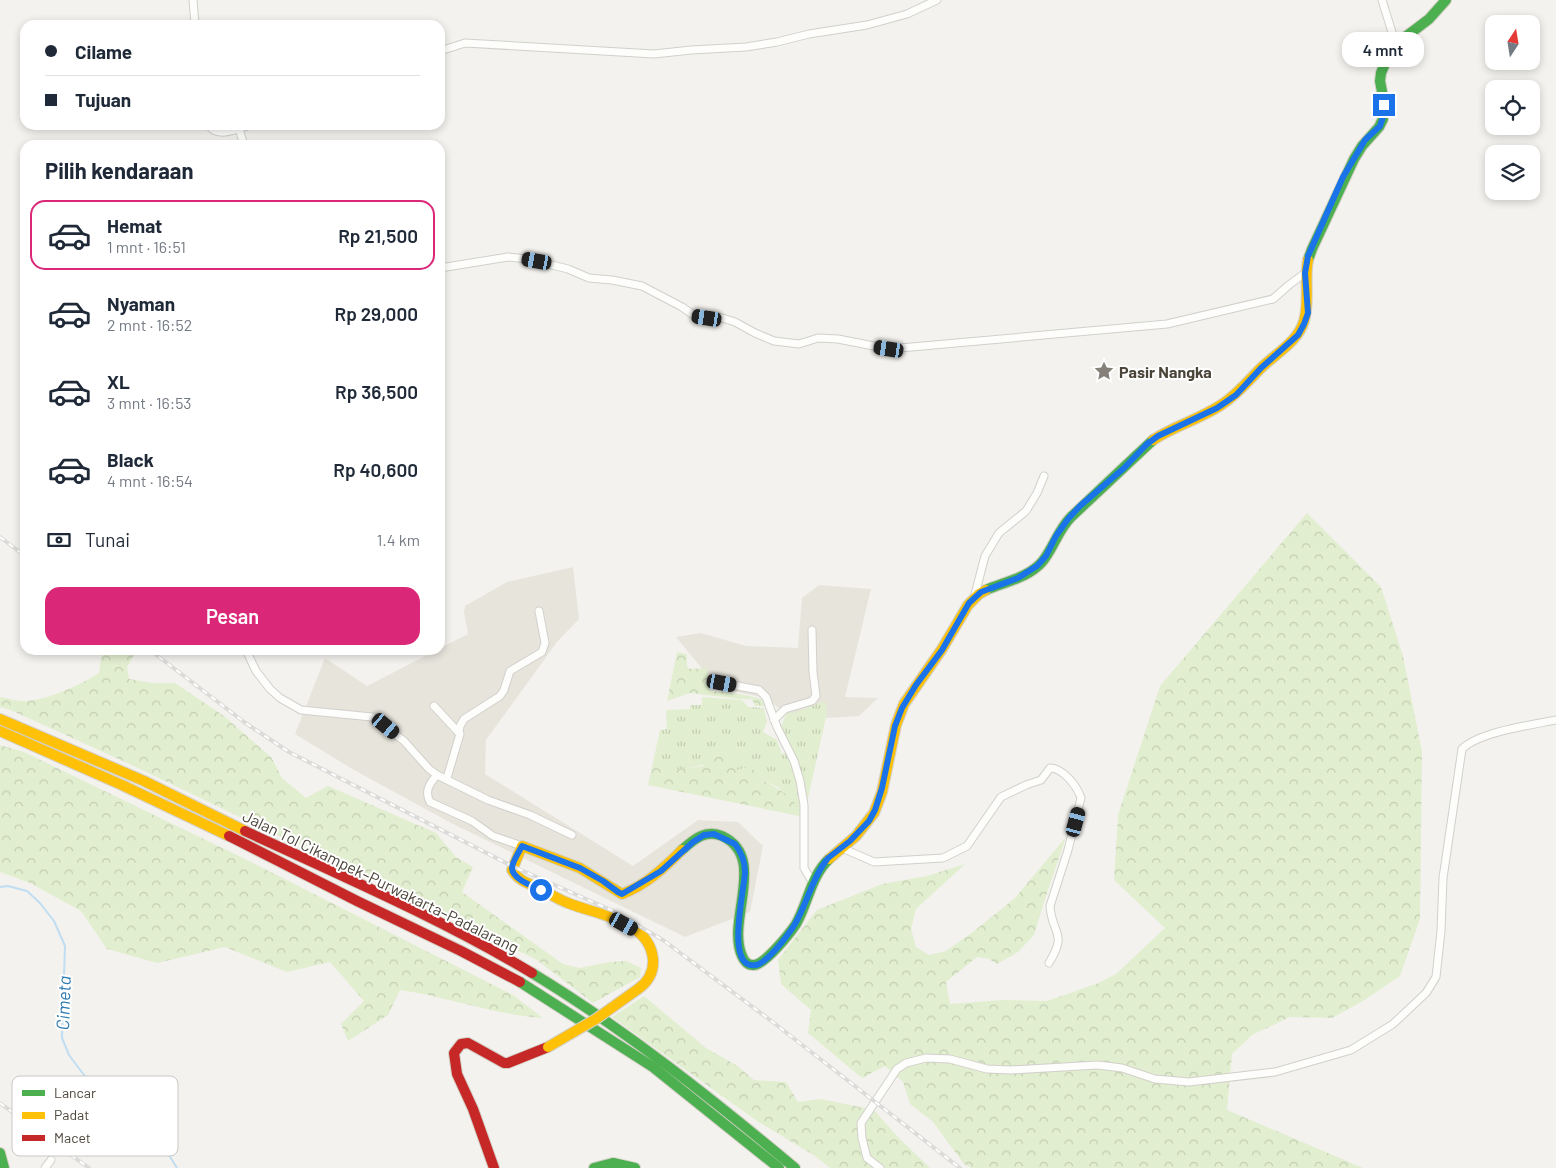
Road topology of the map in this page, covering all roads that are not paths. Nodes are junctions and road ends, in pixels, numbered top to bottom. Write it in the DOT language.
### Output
graph roads {
  1 [pos="193,0"];
  2 [pos="937,0"];
  3 [pos="1382,0"];
  4 [pos="1446,0"];
  5 [pos="195,20"];
  6 [pos="1396,45"];
  7 [pos="445,49"];
  8 [pos="214,130"];
  9 [pos="232,130"];
  10 [pos="445,267"];
  11 [pos="1305,273"];
  12 [pos="1044,476"];
  13 [pos="974,599"];
  14 [pos="540,611"];
  15 [pos="812,630"];
  16 [pos="248,655"];
  17 [pos="722,683"];
  18 [pos="434,706"];
  19 [pos="0,719"];
  20 [pos="774,720"];
  21 [pos="1556,720"];
  22 [pos="0,731"];
  23 [pos="459,733"];
  24 [pos="437,774"];
  25 [pos="447,778"];
  26 [pos="572,835"];
  27 [pos="522,846"];
  28 [pos="842,848"];
  29 [pos="813,884"];
  30 [pos="1049,963"];
  31 [pos="0,1153"];
  32 [pos="51,1160"];
  33 [pos="4,1168"];
  34 [pos="45,1168"];
  35 [pos="494,1168"];
  36 [pos="594,1168"];
  37 [pos="635,1168"];
  38 [pos="779,1168"];
  39 [pos="795,1168"];
  40 [pos="880,1168"];
  1 -- 5 [label="street"];
  2 -- 7 [label="street"];
  3 -- 6 [label="street"];
  4 -- 6 [label="main road"];
  6 -- 11 [label="main road"];
  8 -- 9 [label="street"];
  10 -- 11 [label="street"];
  11 -- 13 [label="main road"];
  12 -- 13 [label="street"];
  13 -- 28 [label="main road"];
  14 -- 23 [label="street"];
  15 -- 20 [label="street"];
  16 -- 24 [label="street"];
  17 -- 20 [label="street"];
  18 -- 23 [label="street"];
  19 -- 39 [label="main road, Jalan Tol Cikampek–Purwakarta–Padalarang"];
  20 -- 29 [label="street"];
  21 -- 40 [label="street"];
  22 -- 38 [label="main road, Jalan Tol Cikampek–Purwakarta–Padalarang"];
  23 -- 25 [label="street"];
  24 -- 25 [label="street"];
  24 -- 27 [label="street"];
  25 -- 26 [label="street"];
  27 -- 29 [label="main road"];
  27 -- 35 [label="main road, bridge"];
  28 -- 29 [label="main road"];
  28 -- 30 [label="street"];
  31 -- 33 [label="main road"];
  32 -- 34 [label="street"];
  36 -- 37 [label="main road"];
}
